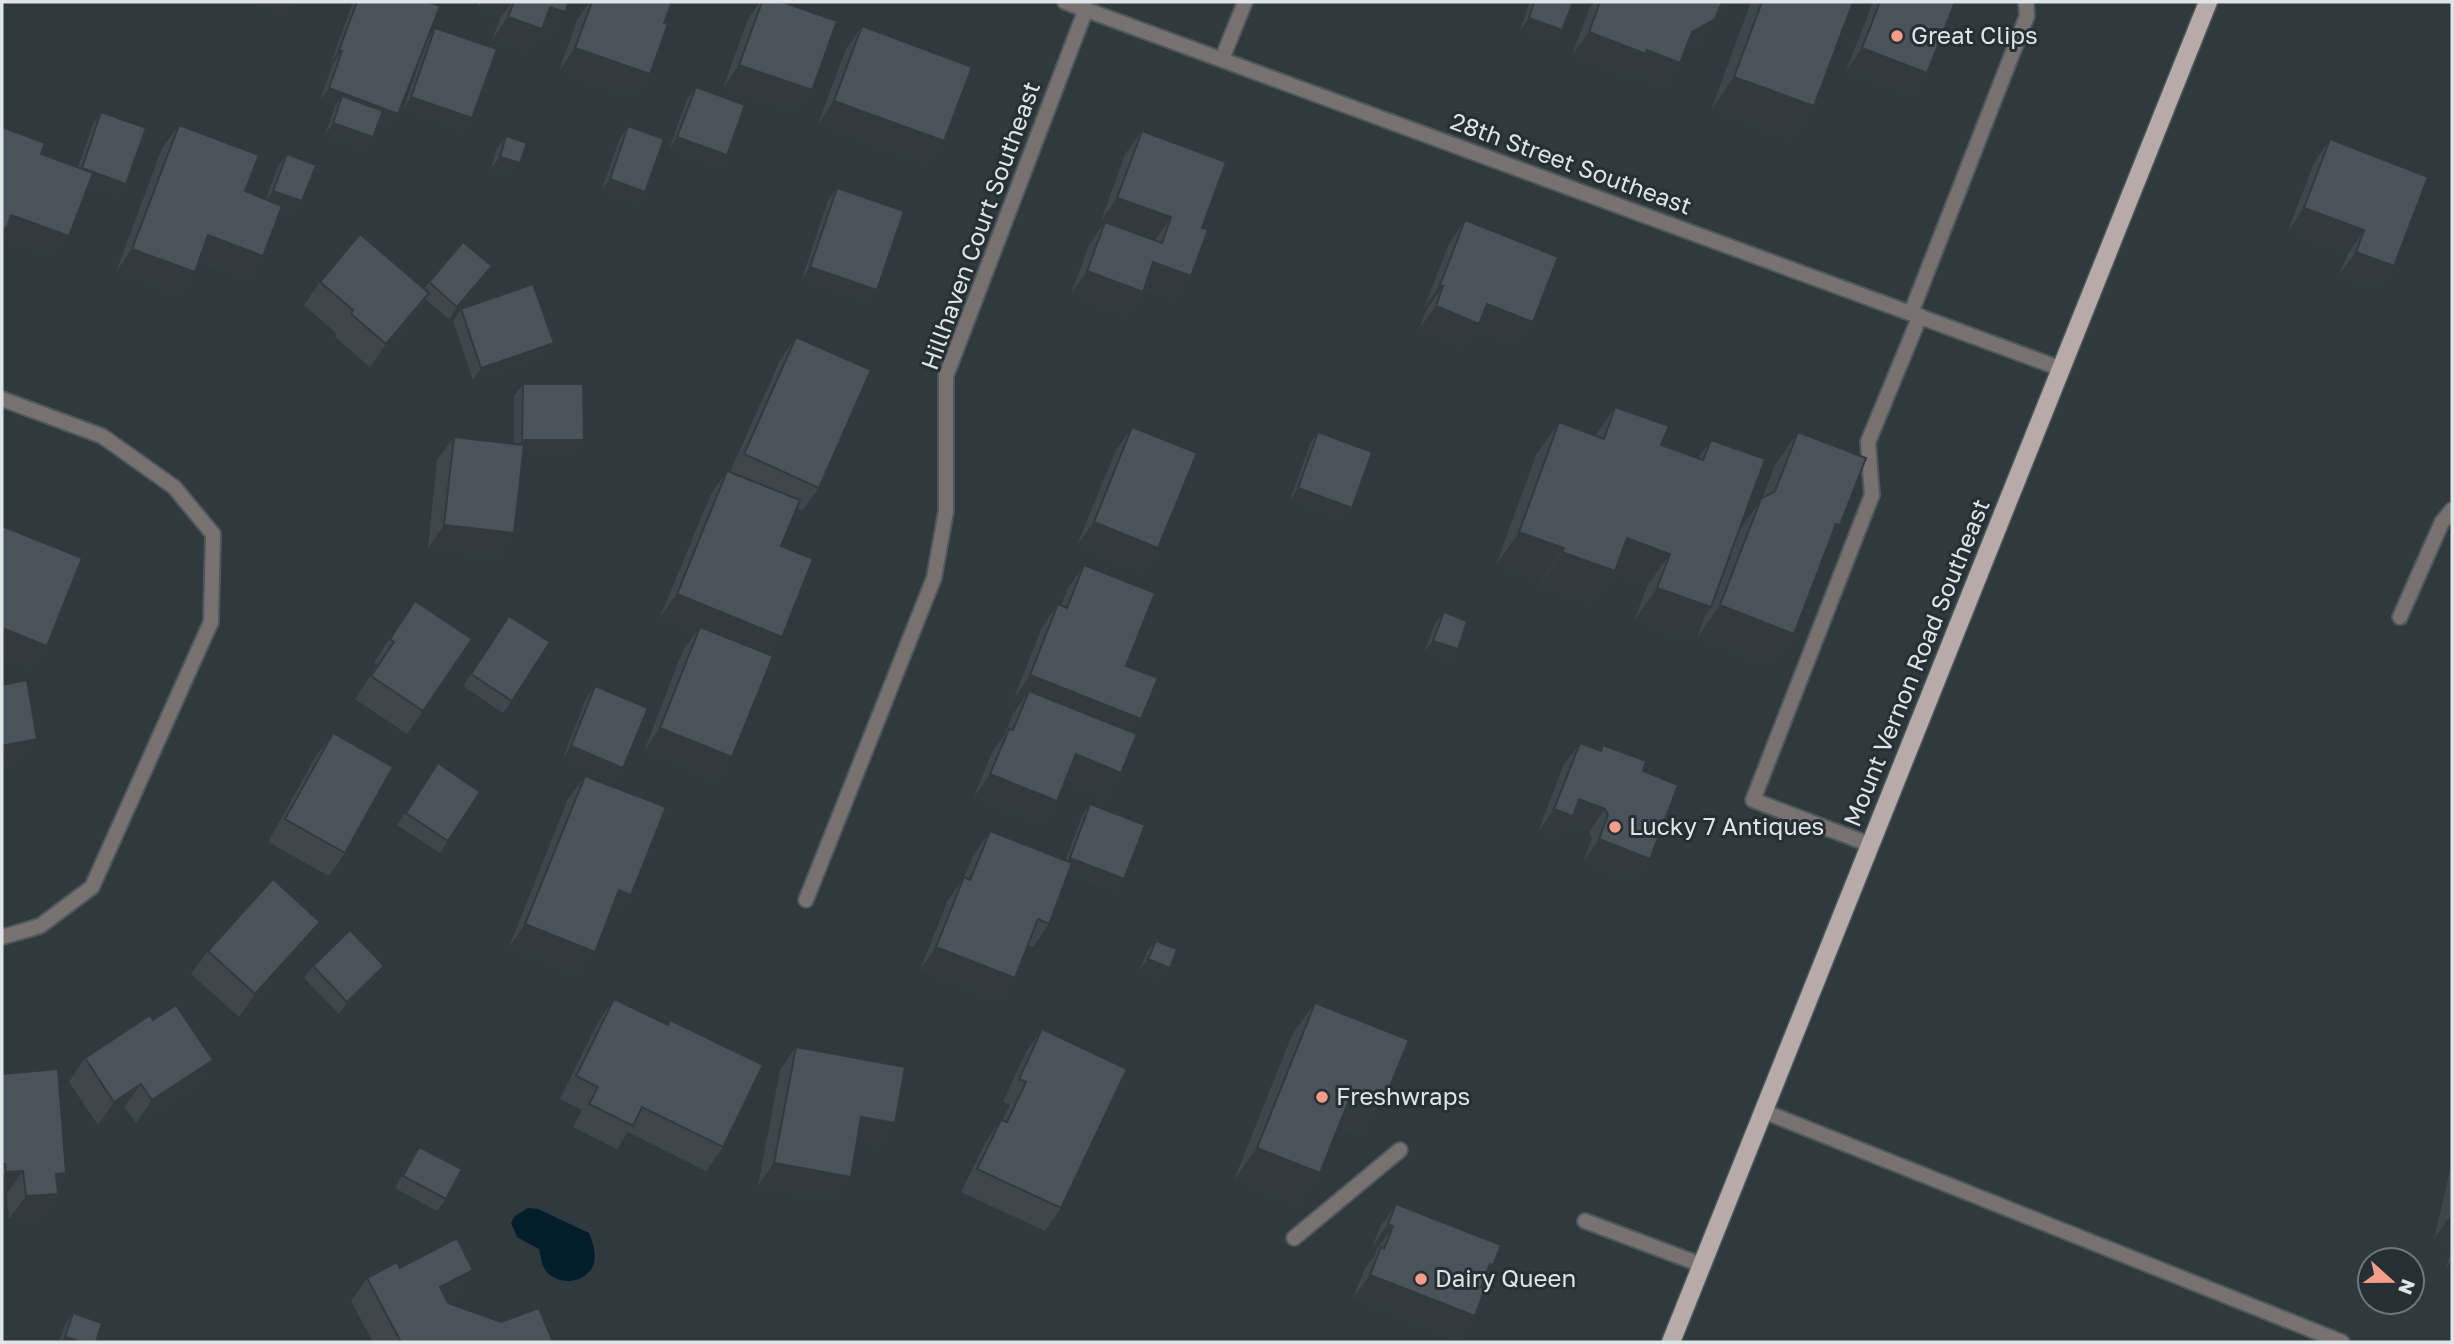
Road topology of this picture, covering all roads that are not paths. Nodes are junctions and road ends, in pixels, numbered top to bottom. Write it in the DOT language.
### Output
graph roads {
  1 [pos="1065,2"];
  2 [pos="1244,2"];
  3 [pos="2026,2"];
  4 [pos="2208,2"];
  5 [pos="1086,9"];
  6 [pos="1222,60"];
  7 [pos="1916,315"];
  8 [pos="2062,369"];
  9 [pos="2,399"];
  10 [pos="2452,510"];
  11 [pos="2400,617"];
  12 [pos="1871,845"];
  13 [pos="806,900"];
  14 [pos="2,936"];
  15 [pos="1763,1111"];
  16 [pos="1400,1150"];
  17 [pos="1585,1221"];
  18 [pos="1294,1238"];
  19 [pos="1702,1265"];
  20 [pos="1671,1342"];
  21 [pos="2342,1342"];
  1 -- 5 [label="street, 28th Street Southeast"];
  2 -- 6 [label="street"];
  3 -- 7 [label="street"];
  4 -- 8 [label="main road, Mount Vernon Road Southeast"];
  5 -- 6 [label="street, 28th Street Southeast"];
  5 -- 13 [label="street, Hillhaven Court Southeast"];
  6 -- 7 [label="street, 28th Street Southeast"];
  7 -- 8 [label="street, 28th Street Southeast"];
  7 -- 12 [label="street"];
  8 -- 12 [label="main road, Mount Vernon Road Southeast"];
  9 -- 14 [label="street"];
  10 -- 11 [label="street"];
  12 -- 15 [label="main road, Mount Vernon Road Southeast"];
  15 -- 19 [label="main road, Mount Vernon Road Southeast"];
  15 -- 21 [label="street"];
  16 -- 18 [label="street"];
  17 -- 19 [label="street"];
  19 -- 20 [label="main road, Mount Vernon Road Southeast"];
}
